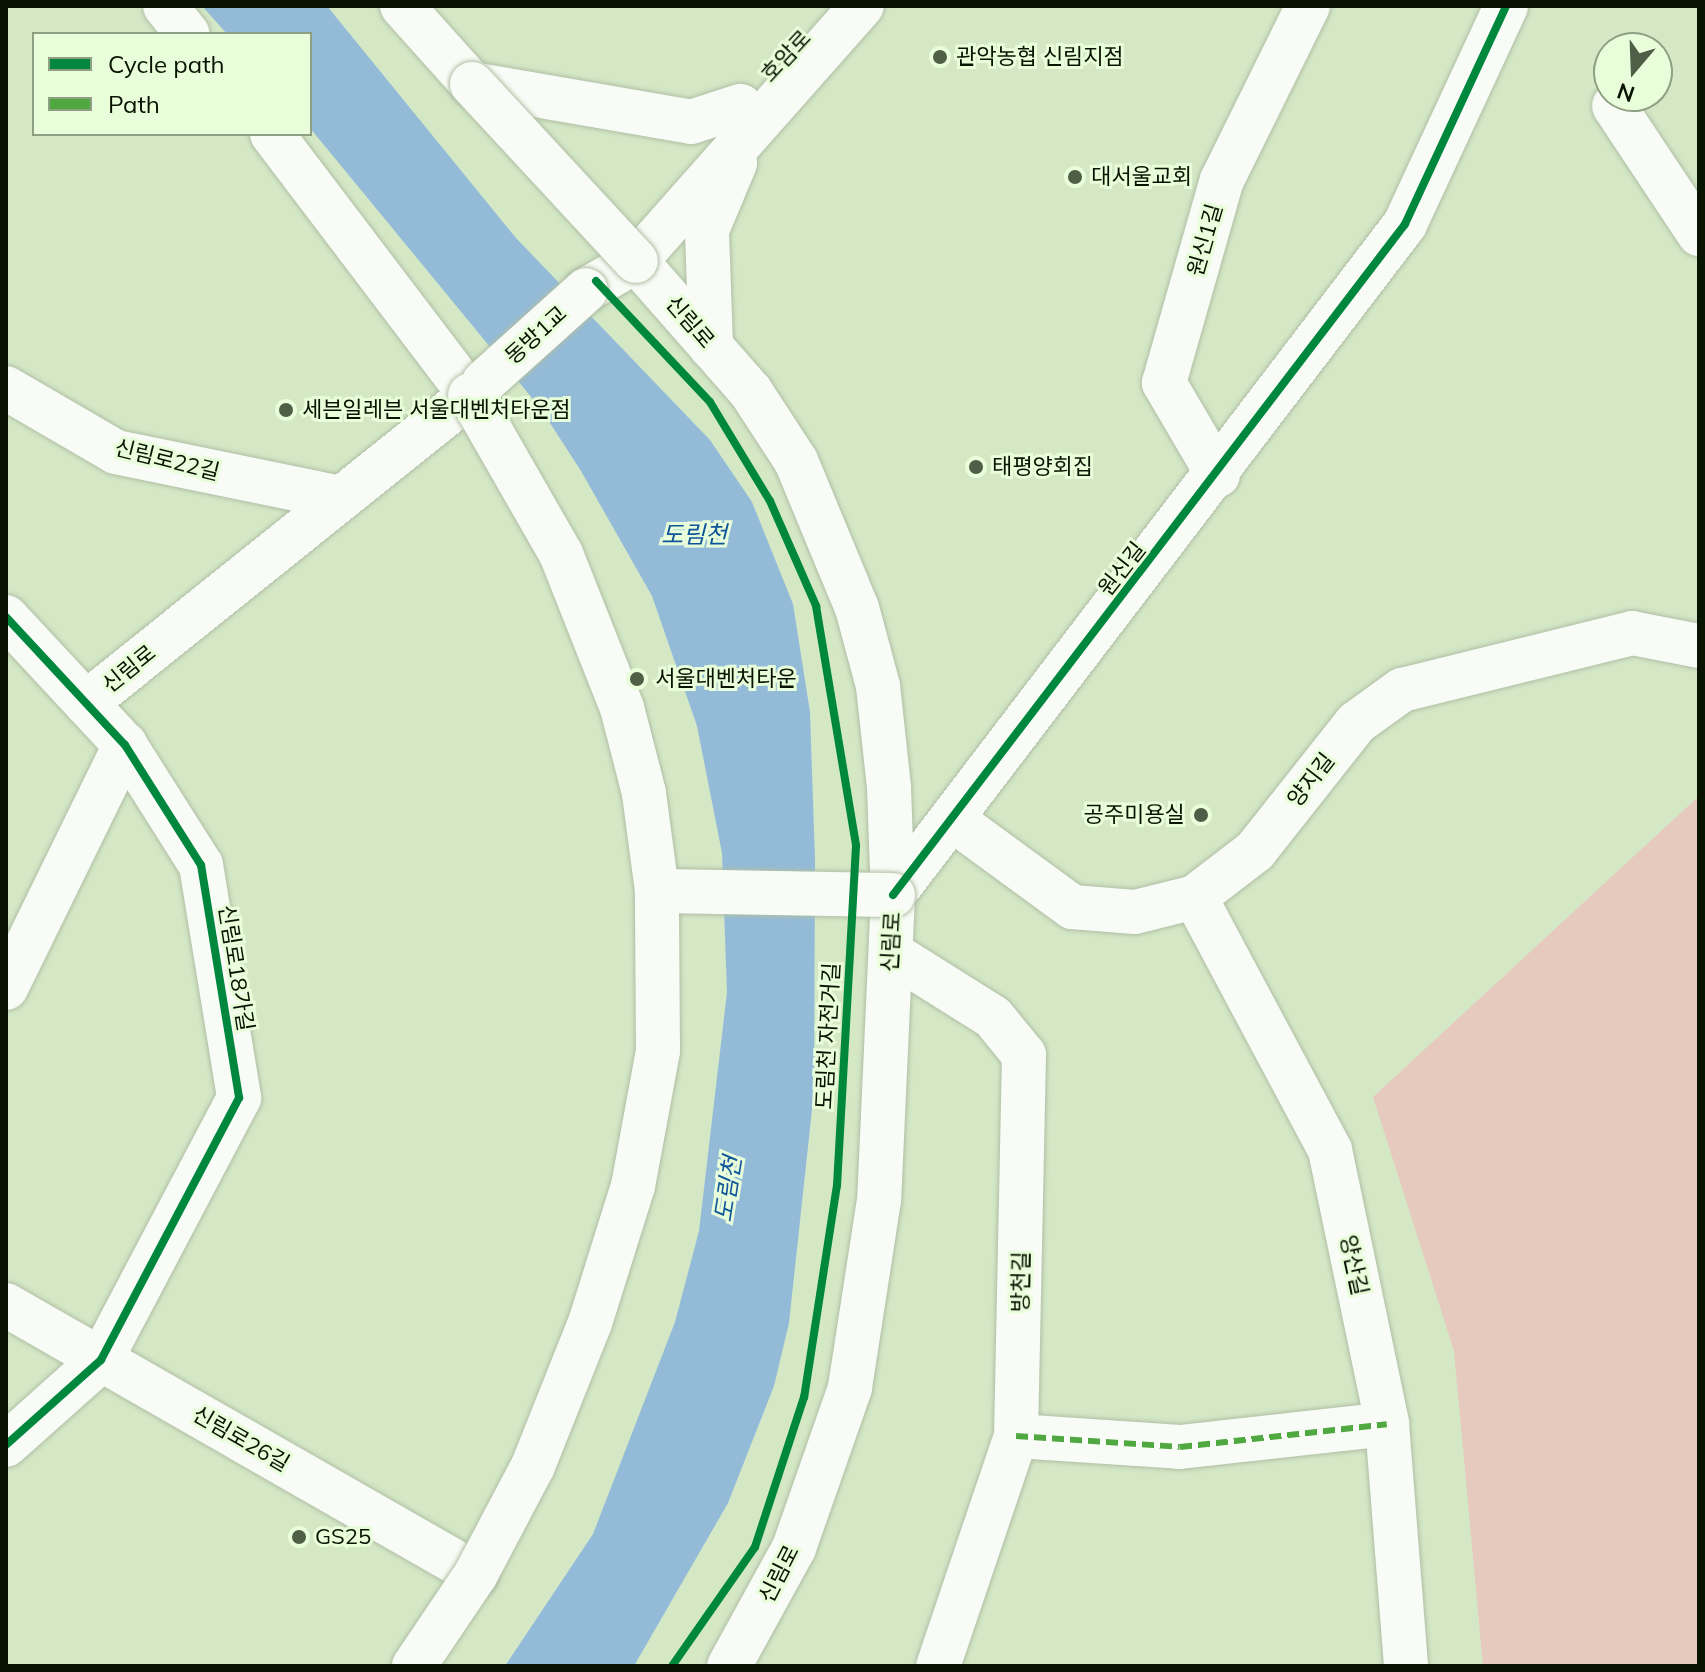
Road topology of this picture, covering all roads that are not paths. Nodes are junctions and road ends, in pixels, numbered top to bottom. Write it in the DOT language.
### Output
graph roads {
  1 [pos="165,6"];
  2 [pos="402,6"];
  3 [pos="833,6"];
  4 [pos="862,6"];
  5 [pos="1308,6"];
  6 [pos="1506,6"];
  7 [pos="186,32"];
  8 [pos="472,84"];
  9 [pos="1618,112"];
  10 [pos="746,114"];
  11 [pos="274,136"];
  12 [pos="1699,234"];
  13 [pos="610,268"];
  14 [pos="711,347"];
  15 [pos="6,388"];
  16 [pos="477,388"];
  17 [pos="1218,475"];
  18 [pos="341,498"];
  19 [pos="6,617"];
  20 [pos="1699,646"];
  21 [pos="86,703"];
  22 [pos="125,745"];
  23 [pos="956,822"];
  24 [pos="657,891"];
  25 [pos="893,895"];
  26 [pos="1195,897"];
  27 [pos="891,953"];
  28 [pos="6,988"];
  29 [pos="6,1305"];
  30 [pos="101,1360"];
  31 [pos="1387,1424"];
  32 [pos="1016,1436"];
  33 [pos="6,1445"];
  34 [pos="476,1574"];
  35 [pos="414,1666"];
  36 [pos="729,1666"];
  37 [pos="938,1666"];
  38 [pos="1406,1666"];
  1 -- 7 [label="street"];
  2 -- 8 [label="street"];
  3 -- 10 [label="street, 호암로"];
  4 -- 10 [label="street"];
  5 -- 17 [label="street, 원신1길"];
  6 -- 17 [label="street, 원신길"];
  8 -- 10 [label="street"];
  8 -- 13 [label="street, 신림로, bridge"];
  9 -- 12 [label="street"];
  10 -- 13 [label="street, 동방1교"];
  10 -- 14 [label="street"];
  11 -- 16 [label="street"];
  13 -- 14 [label="street, 신림로"];
  13 -- 16 [label="street, 동방1교, bridge"];
  14 -- 25 [label="street, 신림로"];
  15 -- 18 [label="street, 신림로22길"];
  16 -- 18 [label="street, 신림로"];
  16 -- 24 [label="street, bridge"];
  17 -- 23 [label="street, 원신길"];
  18 -- 21 [label="street, 신림로"];
  19 -- 21 [label="street, 신림로18가길"];
  20 -- 26 [label="street, 양지길"];
  21 -- 22 [label="street, 신림로18가길"];
  22 -- 28 [label="street"];
  22 -- 30 [label="street, 신림로18가길"];
  23 -- 25 [label="street, 원신길"];
  23 -- 26 [label="street, 양지길"];
  24 -- 25 [label="street, bridge"];
  24 -- 34 [label="street, bridge"];
  25 -- 27 [label="street, 신림로"];
  26 -- 31 [label="street, 양산길"];
  27 -- 32 [label="street, 방천길"];
  27 -- 36 [label="street, 신림로"];
  29 -- 30 [label="street, 신림로26길"];
  30 -- 33 [label="street"];
  30 -- 34 [label="street, 신림로26길"];
  31 -- 32 [label="street"];
  31 -- 38 [label="street, 양산길"];
  32 -- 37 [label="street, 방천길"];
  34 -- 35 [label="street, bridge"];
}
